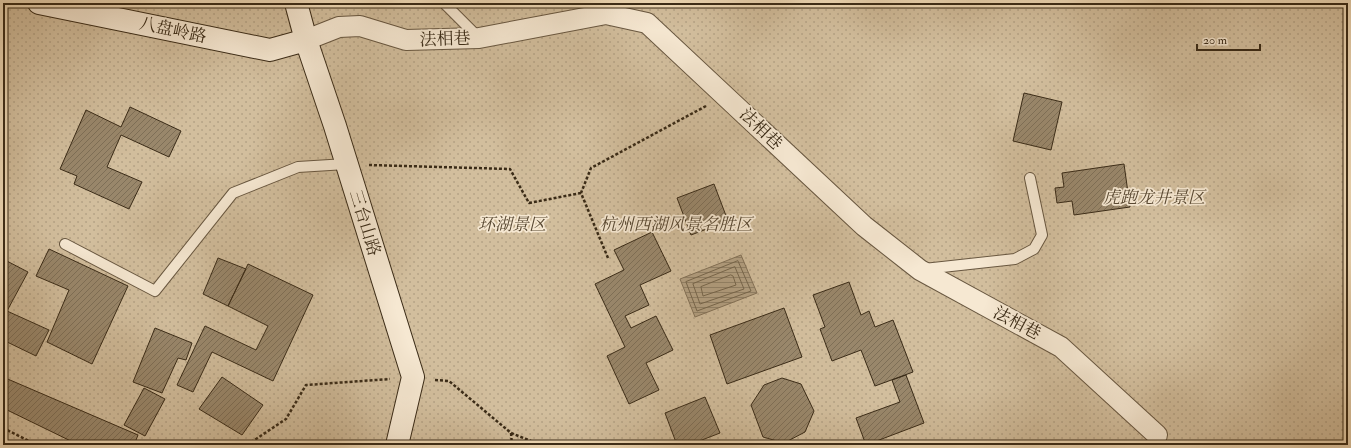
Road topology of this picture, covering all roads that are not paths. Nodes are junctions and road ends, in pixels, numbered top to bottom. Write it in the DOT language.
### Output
graph roads {
  1 [pos="39,3"];
  2 [pos="296,3"];
  3 [pos="444,3"];
  4 [pos="582,11"];
  5 [pos="480,38"];
  6 [pos="306,40"];
  7 [pos="346,164"];
  8 [pos="1030,178"];
  9 [pos="65,244"];
  10 [pos="920,270"];
  11 [pos="1161,440"];
  12 [pos="397,445"];
  1 -- 6 [label="street, 八盘岭路"];
  2 -- 6 [label="street, 三台山路"];
  3 -- 5 [label="lane"];
  4 -- 5 [label="street, 法相巷"];
  4 -- 10 [label="street, 法相巷"];
  5 -- 6 [label="street, 法相巷"];
  6 -- 7 [label="street, 三台山路"];
  7 -- 9 [label="lane"];
  7 -- 12 [label="street, 三台山路"];
  8 -- 10 [label="lane"];
  10 -- 11 [label="street, 法相巷"];
}
